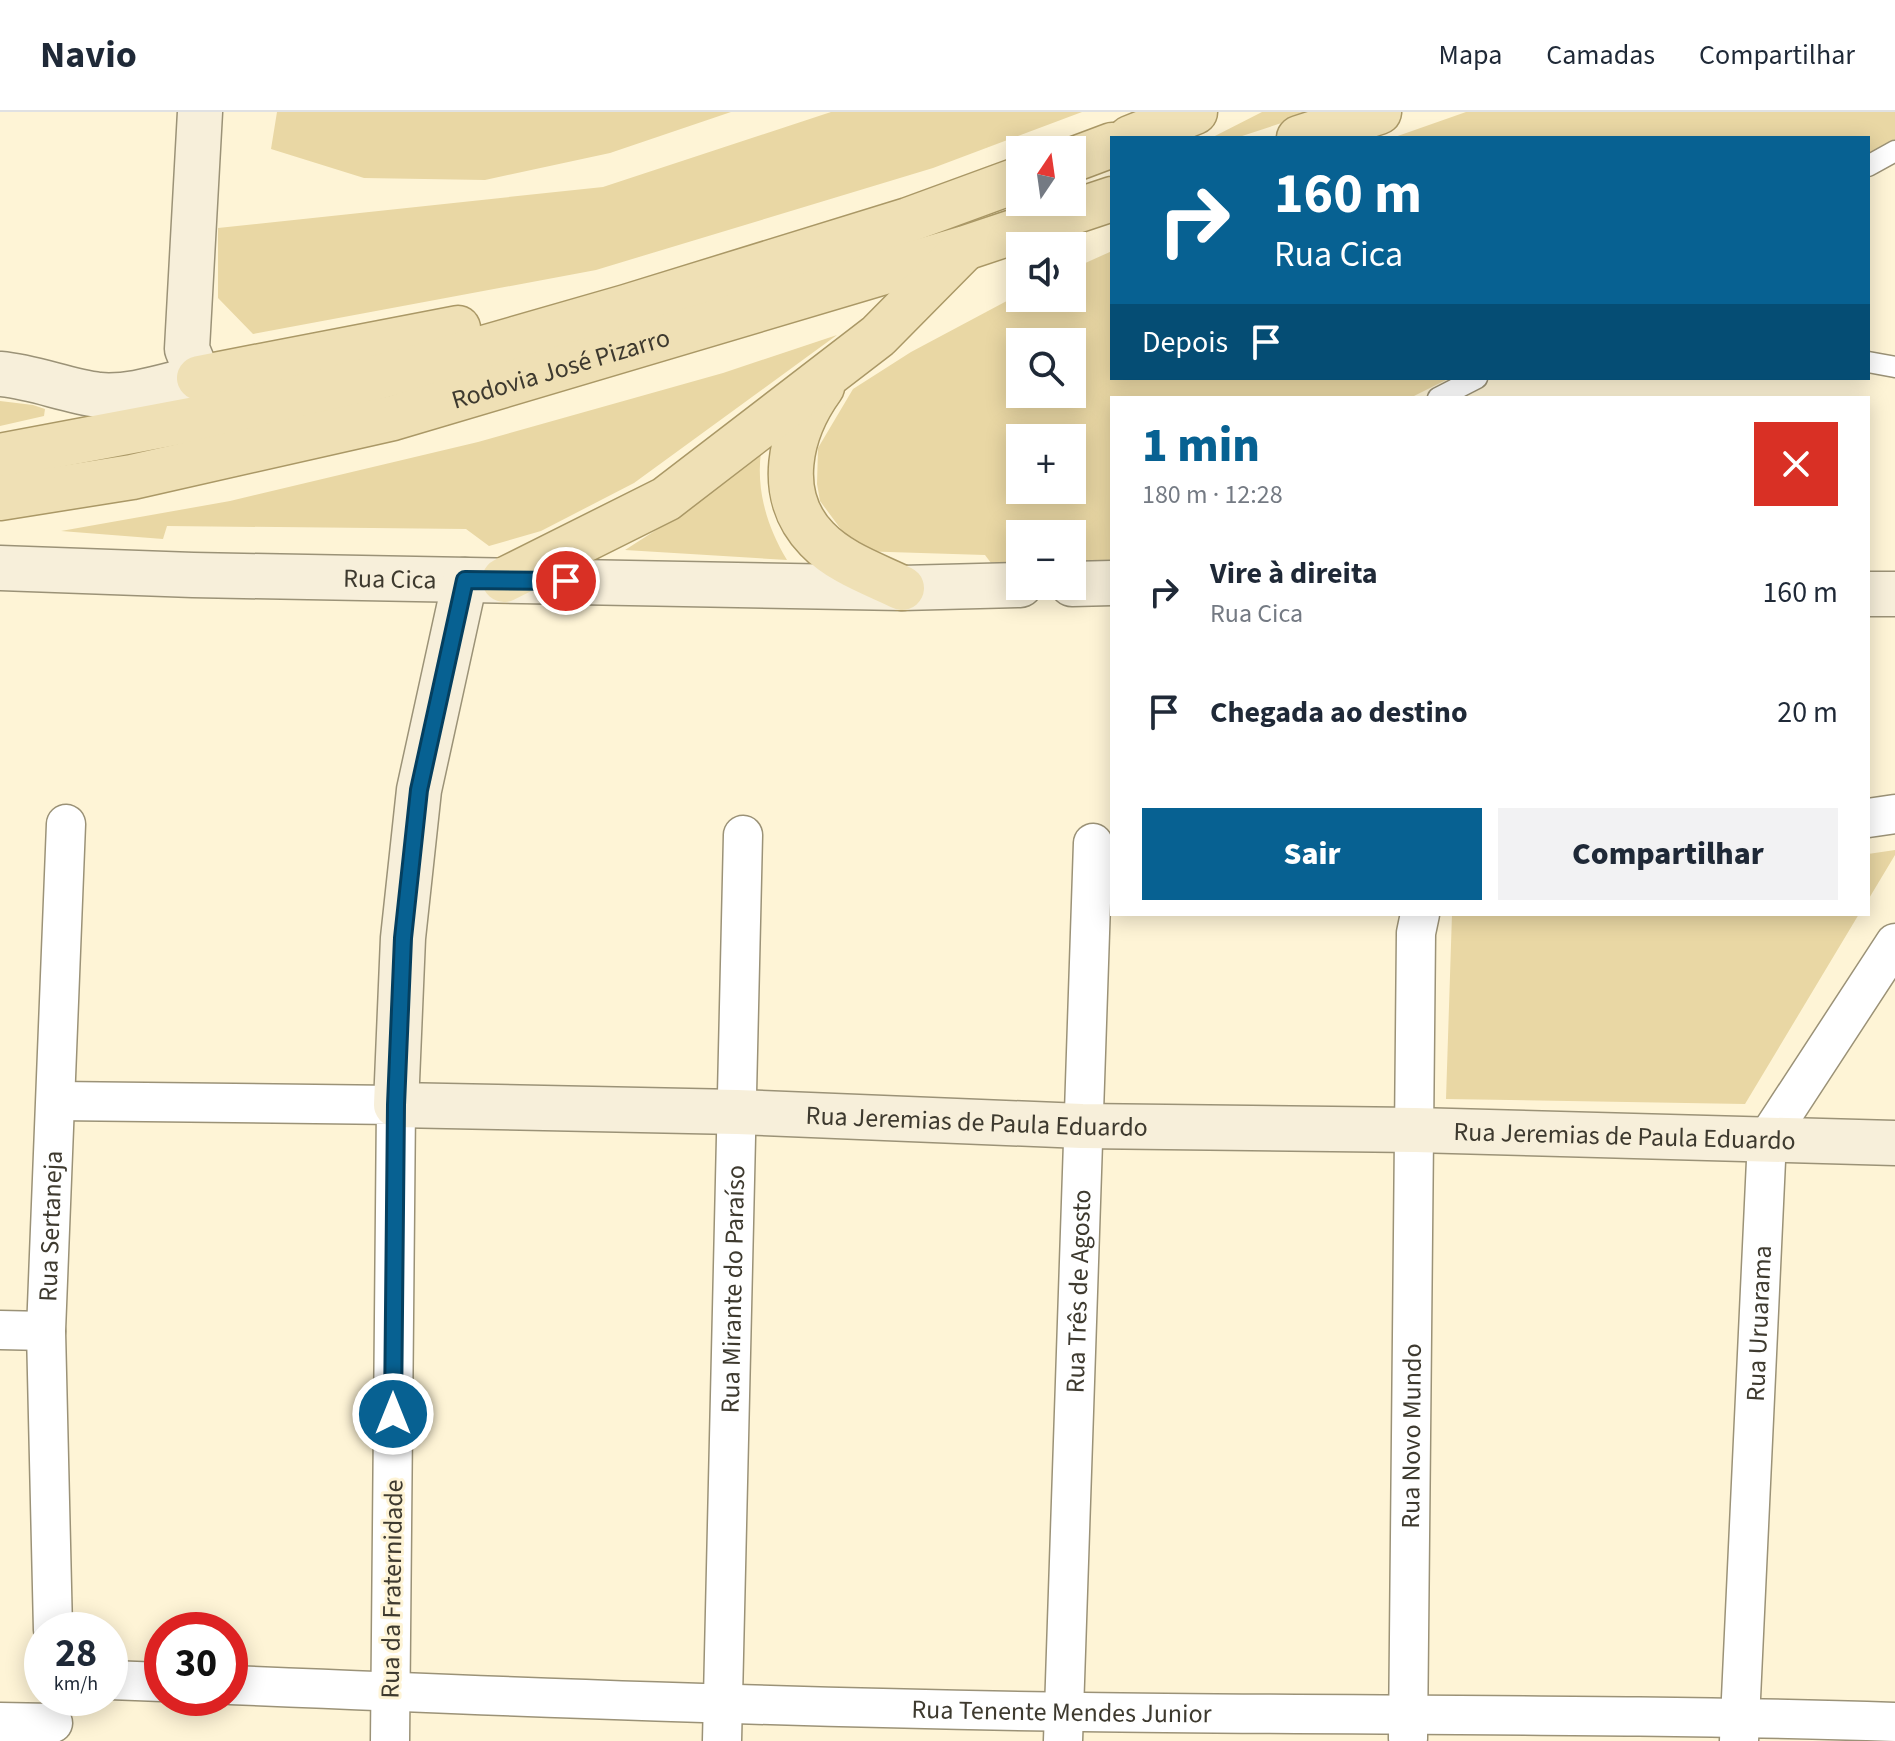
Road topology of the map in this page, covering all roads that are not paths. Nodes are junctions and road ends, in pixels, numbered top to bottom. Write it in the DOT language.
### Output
graph roads {
  1 [pos="200,112"];
  2 [pos="1195,112"];
  3 [pos="1379,112"];
  4 [pos="1135,136"];
  5 [pos="1305,136"];
  6 [pos="1110,146"];
  7 [pos="1895,151"];
  8 [pos="1086,155"];
  9 [pos="1870,165"];
  10 [pos="1006,182"];
  11 [pos="1006,183"];
  12 [pos="1110,200"];
  13 [pos="965,248"];
  14 [pos="0,362"];
  15 [pos="1870,362"];
  16 [pos="1895,367"];
  17 [pos="833,370"];
  18 [pos="0,374"];
  19 [pos="199,378"];
  20 [pos="1473,380"];
  21 [pos="45,381"];
  22 [pos="1442,396"];
  23 [pos="0,456"];
  24 [pos="0,498"];
  25 [pos="0,568"];
  26 [pos="485,580"];
  27 [pos="1110,583"];
  28 [pos="1086,584"];
  29 [pos="1006,585"];
  30 [pos="902,588"];
  31 [pos="1870,594"];
  32 [pos="1895,594"];
  33 [pos="1895,814"];
  34 [pos="1870,818"];
  35 [pos="66,824"];
  36 [pos="743,835"];
  37 [pos="1093,843"];
  38 [pos="1420,916"];
  39 [pos="1895,943"];
  40 [pos="57,1101"];
  41 [pos="396,1105"];
  42 [pos="737,1112"];
  43 [pos="1082,1126"];
  44 [pos="1415,1130"];
  45 [pos="1767,1139"];
  46 [pos="1895,1143"];
  47 [pos="0,1330"];
  48 [pos="46,1331"];
  49 [pos="53,1612"];
  50 [pos="248,1686"];
  51 [pos="391,1692"];
  52 [pos="723,1703"];
  53 [pos="53,1721"];
  54 [pos="0,1722"];
  55 [pos="1895,1722"];
  56 [pos="1063,1726"];
  57 [pos="1408,1728"];
  58 [pos="1739,1729"];
  59 [pos="390,1741"];
  60 [pos="722,1741"];
  1 -- 19 [label="street"];
  2 -- 4 [label="main road"];
  3 -- 5 [label="main road"];
  6 -- 8 [label="main road"];
  7 -- 9 [label="lane"];
  10 -- 19 [label="main road"];
  11 -- 23 [label="main road, Rodovia José Pizarro"];
  12 -- 13 [label="main road, Rodovia José Pizarro"];
  13 -- 17 [label="main road"];
  13 -- 24 [label="main road, Rodovia José Pizarro"];
  14 -- 21 [label="street"];
  15 -- 16 [label="lane"];
  17 -- 26 [label="main road"];
  17 -- 30 [label="main road"];
  18 -- 21 [label="street"];
  19 -- 21 [label="street"];
  20 -- 22 [label="lane"];
  25 -- 26 [label="street, Rua Cica"];
  26 -- 30 [label="street, Rua Cica"];
  26 -- 41 [label="street, Rua da Fraternidade"];
  27 -- 28 [label="street"];
  29 -- 30 [label="street, Rua Cica"];
  31 -- 32 [label="street"];
  33 -- 34 [label="street"];
  35 -- 40 [label="street, Rua Sertaneja"];
  36 -- 42 [label="street, Rua Mirante do Paraíso"];
  37 -- 43 [label="street, Rua Três de Agosto"];
  38 -- 44 [label="street, Rua Novo Mundo"];
  39 -- 45 [label="street"];
  40 -- 41 [label="street, Rua Jeremias de Paula Eduardo"];
  40 -- 48 [label="street, Rua Sertaneja"];
  41 -- 42 [label="street, Rua Jeremias de Paula Eduardo"];
  41 -- 51 [label="street, Rua da Fraternidade"];
  42 -- 43 [label="street, Rua Jeremias de Paula Eduardo"];
  42 -- 52 [label="street, Rua Mirante do Paraíso"];
  43 -- 44 [label="street, Rua Jeremias de Paula Eduardo"];
  43 -- 56 [label="street, Rua Três de Agosto"];
  44 -- 45 [label="street, Rua Jeremias de Paula Eduardo"];
  44 -- 57 [label="street, Rua Novo Mundo"];
  45 -- 46 [label="street, Rua Jeremias de Paula Eduardo"];
  45 -- 58 [label="street, Rua Uruarama"];
  47 -- 48 [label="street"];
  48 -- 49 [label="street, Rua Sertaneja"];
  50 -- 51 [label="street, Rua Tenente Mendes Junior"];
  51 -- 52 [label="street, Rua Tenente Mendes Junior"];
  51 -- 59 [label="street, Rua da Fraternidade"];
  52 -- 56 [label="street, Rua Tenente Mendes Junior"];
  52 -- 60 [label="street, Rua Mirante do Paraíso"];
  53 -- 54 [label="street"];
  55 -- 58 [label="street, Rua Tenente Mendes Junior"];
  56 -- 57 [label="street, Rua Tenente Mendes Junior"];
  57 -- 58 [label="street, Rua Tenente Mendes Junior"];
}
